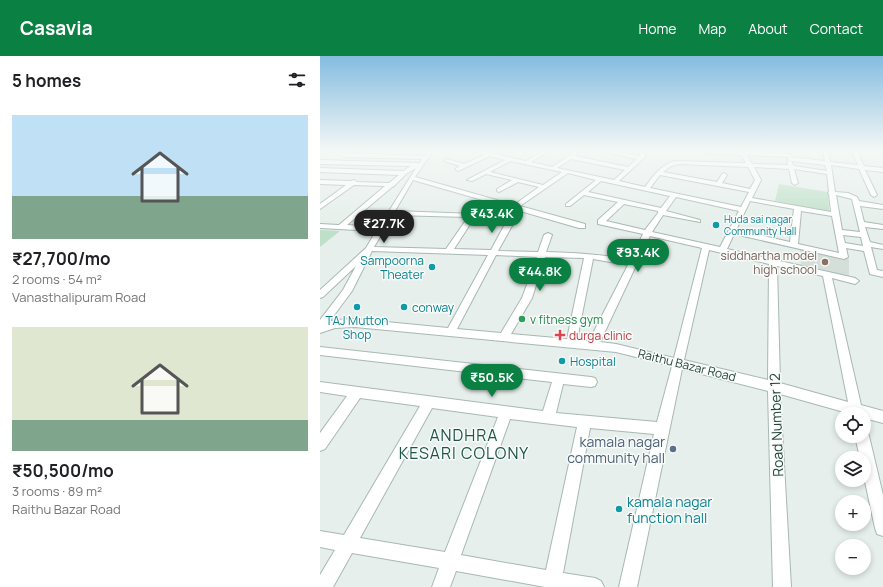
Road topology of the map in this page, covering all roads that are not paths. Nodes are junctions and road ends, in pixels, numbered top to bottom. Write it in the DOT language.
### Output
graph roads {
  1 [pos="724,175"];
  2 [pos="363,176"];
  3 [pos="401,176"];
  4 [pos="478,176"];
  5 [pos="500,176"];
  6 [pos="561,176"];
  7 [pos="584,176"];
  8 [pos="621,176"];
  9 [pos="657,176"];
  10 [pos="688,176"];
  11 [pos="756,176"];
  12 [pos="793,176"];
  13 [pos="830,176"];
  14 [pos="866,176"];
  15 [pos="412,178"];
  16 [pos="600,179"];
  17 [pos="470,180"];
  18 [pos="517,180"];
  19 [pos="320,182"];
  20 [pos="614,182"];
  21 [pos="352,183"];
  22 [pos="795,183"];
  23 [pos="719,184"];
  24 [pos="389,185"];
  25 [pos="407,186"];
  26 [pos="545,187"];
  27 [pos="646,189"];
  28 [pos="499,190"];
  29 [pos="753,191"];
  30 [pos="584,193"];
  31 [pos="831,193"];
  32 [pos="674,195"];
  33 [pos="874,195"];
  34 [pos="749,199"];
  35 [pos="623,201"];
  36 [pos="322,204"];
  37 [pos="856,204"];
  38 [pos="568,206"];
  39 [pos="515,207"];
  40 [pos="798,207"];
  41 [pos="883,208"];
  42 [pos="743,210"];
  43 [pos="662,211"];
  44 [pos="391,212"];
  45 [pos="835,215"];
  46 [pos="698,221"];
  47 [pos="509,224"];
  48 [pos="861,224"];
  49 [pos="320,226"];
  50 [pos="582,226"];
  51 [pos="341,227"];
  52 [pos="883,227"];
  53 [pos="382,229"];
  54 [pos="732,231"];
  55 [pos="840,232"];
  56 [pos="647,233"];
  57 [pos="548,235"];
  58 [pos="864,235"];
  59 [pos="794,245"];
  60 [pos="842,245"];
  61 [pos="706,247"];
  62 [pos="867,247"];
  63 [pos="883,247"];
  64 [pos="369,249"];
  65 [pos="722,250"];
  66 [pos="448,252"];
  67 [pos="492,254"];
  68 [pos="541,255"];
  69 [pos="589,256"];
  70 [pos="773,262"];
  71 [pos="631,263"];
  72 [pos="883,274"];
  73 [pos="826,275"];
  74 [pos="855,281"];
  75 [pos="320,283"];
  76 [pos="331,284"];
  77 [pos="320,295"];
  78 [pos="320,328"];
  79 [pos="451,331"];
  80 [pos="504,336"];
  81 [pos="571,343"];
  82 [pos="593,345"];
  83 [pos="320,351"];
  84 [pos="678,363"];
  85 [pos="559,378"];
  86 [pos="591,382"];
  87 [pos="320,387"];
  88 [pos="774,387"];
  89 [pos="357,392"];
  90 [pos="429,402"];
  91 [pos="840,407"];
  92 [pos="856,407"];
  93 [pos="506,412"];
  94 [pos="871,415"];
  95 [pos="883,417"];
  96 [pos="548,418"];
  97 [pos="585,422"];
  98 [pos="662,429"];
  99 [pos="864,443"];
  100 [pos="320,444"];
  101 [pos="883,528"];
  102 [pos="320,539"];
  103 [pos="348,545"];
  104 [pos="450,561"];
  105 [pos="553,579"];
  106 [pos="323,587"];
  107 [pos="440,587"];
  108 [pos="595,587"];
  109 [pos="628,587"];
  110 [pos="782,587"];
  1 -- 23 [label="street"];
  2 -- 21 [label="street"];
  3 -- 24 [label="street"];
  4 -- 17 [label="street"];
  5 -- 18 [label="street"];
  6 -- 26 [label="street"];
  7 -- 16 [label="street"];
  8 -- 20 [label="street"];
  9 -- 27 [label="street"];
  10 -- 23 [label="street"];
  11 -- 29 [label="street"];
  12 -- 22 [label="street"];
  13 -- 31 [label="street"];
  14 -- 33 [label="street"];
  15 -- 25 [label="street"];
  15 -- 39 [label="street"];
  16 -- 20 [label="street"];
  16 -- 30 [label="street"];
  18 -- 26 [label="street"];
  18 -- 28 [label="street"];
  19 -- 21 [label="street"];
  20 -- 27 [label="street"];
  21 -- 24 [label="street"];
  21 -- 36 [label="street"];
  23 -- 29 [label="street"];
  24 -- 25 [label="street"];
  24 -- 51 [label="street"];
  25 -- 44 [label="street"];
  26 -- 39 [label="street"];
  27 -- 32 [label="street"];
  29 -- 34 [label="street"];
  30 -- 35 [label="street"];
  30 -- 38 [label="street"];
  31 -- 37 [label="street"];
  31 -- 45 [label="street"];
  32 -- 42 [label="street"];
  32 -- 43 [label="street"];
  34 -- 40 [label="street"];
  34 -- 42 [label="street"];
  35 -- 43 [label="street"];
  35 -- 56 [label="street"];
  37 -- 41 [label="street"];
  37 -- 48 [label="street"];
  39 -- 50 [label="street"];
  40 -- 45 [label="street"];
  40 -- 59 [label="street"];
  42 -- 54 [label="street"];
  43 -- 46 [label="street"];
  43 -- 56 [label="street"];
  44 -- 53 [label="street"];
  44 -- 66 [label="street"];
  45 -- 55 [label="street"];
  47 -- 67 [label="street"];
  48 -- 52 [label="street"];
  48 -- 58 [label="street"];
  49 -- 51 [label="street"];
  51 -- 53 [label="street"];
  53 -- 64 [label="street"];
  54 -- 59 [label="street"];
  54 -- 65 [label="street"];
  55 -- 58 [label="street"];
  55 -- 60 [label="street"];
  56 -- 61 [label="street"];
  56 -- 71 [label="street"];
  57 -- 68 [label="street"];
  58 -- 62 [label="street"];
  59 -- 60 [label="street"];
  60 -- 62 [label="street"];
  61 -- 65 [label="street"];
  61 -- 84 [label="street"];
  62 -- 63 [label="street"];
  62 -- 72 [label="street"];
  64 -- 66 [label="street"];
  64 -- 76 [label="street"];
  64 -- 78 [label="street"];
  65 -- 70 [label="street"];
  66 -- 67 [label="street"];
  67 -- 68 [label="street"];
  67 -- 79 [label="street"];
  68 -- 69 [label="street"];
  68 -- 80 [label="street"];
  69 -- 71 [label="street"];
  69 -- 81 [label="street"];
  70 -- 73 [label="street"];
  70 -- 88 [label="street, Road Number 12"];
  71 -- 82 [label="street"];
  73 -- 74 [label="street"];
  73 -- 92 [label="street"];
  75 -- 76 [label="street"];
  76 -- 77 [label="street"];
  78 -- 79 [label="street, Raithu Bazar Road"];
  79 -- 80 [label="street, Raithu Bazar Road"];
  80 -- 81 [label="street, Raithu Bazar Road"];
  81 -- 82 [label="street, Raithu Bazar Road"];
  82 -- 84 [label="street, Raithu Bazar Road"];
  83 -- 85 [label="street"];
  84 -- 88 [label="street, Raithu Bazar Road"];
  84 -- 98 [label="street"];
  85 -- 86 [label="street"];
  85 -- 96 [label="street"];
  87 -- 89 [label="street"];
  88 -- 91 [label="street, Raithu Bazar Road"];
  88 -- 110 [label="street, Road Number 12"];
  89 -- 90 [label="street"];
  89 -- 100 [label="street"];
  90 -- 93 [label="street"];
  90 -- 103 [label="street"];
  93 -- 96 [label="street"];
  93 -- 104 [label="street"];
  94 -- 95 [label="street, Raithu Bazar Road"];
  96 -- 97 [label="street"];
  97 -- 98 [label="street"];
  97 -- 105 [label="street"];
  98 -- 109 [label="street"];
  99 -- 101 [label="street"];
  102 -- 103 [label="street"];
  103 -- 104 [label="street"];
  103 -- 106 [label="street"];
  104 -- 105 [label="street"];
  104 -- 107 [label="street"];
  105 -- 108 [label="street"];
}
